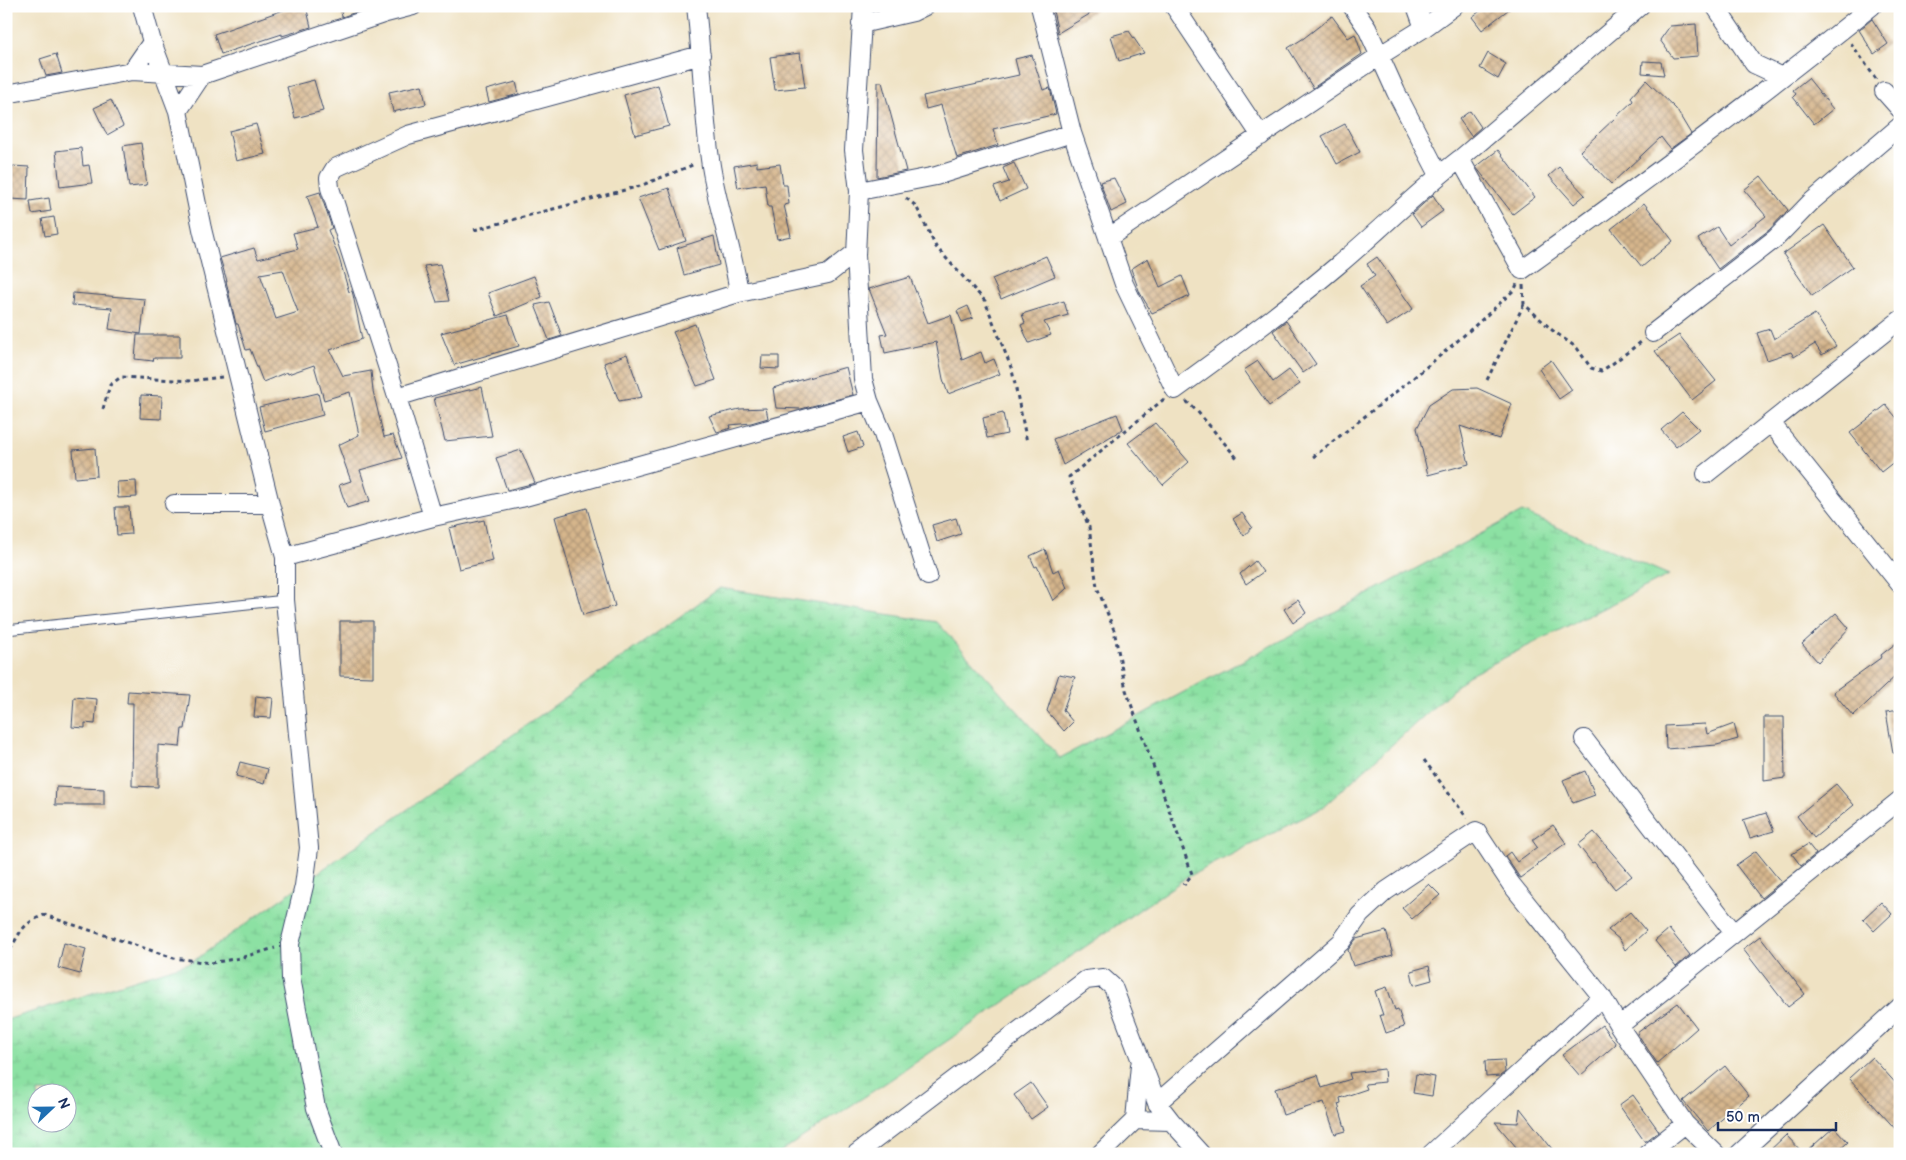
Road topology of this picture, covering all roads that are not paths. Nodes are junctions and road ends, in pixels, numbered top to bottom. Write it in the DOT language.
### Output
graph roads {
  1 [pos="142,6"];
  2 [pos="413,6"];
  3 [pos="696,6"];
  4 [pos="863,6"];
  5 [pos="925,6"];
  6 [pos="1040,6"];
  7 [pos="1174,6"];
  8 [pos="1352,6"];
  9 [pos="1416,6"];
  10 [pos="1454,6"];
  11 [pos="1640,6"];
  12 [pos="1715,6"];
  13 [pos="1872,6"];
  14 [pos="386,10"];
  15 [pos="861,24"];
  16 [pos="1424,28"];
  17 [pos="152,42"];
  18 [pos="701,55"];
  19 [pos="1379,56"];
  20 [pos="1754,64"];
  21 [pos="132,71"];
  22 [pos="164,73"];
  23 [pos="202,75"];
  24 [pos="1782,77"];
  25 [pos="1884,91"];
  26 [pos="6,94"];
  27 [pos="1757,96"];
  28 [pos="1900,109"];
  29 [pos="178,111"];
  30 [pos="1900,126"];
  31 [pos="1072,134"];
  32 [pos="1261,136"];
  33 [pos="1460,159"];
  34 [pos="1439,175"];
  35 [pos="858,191"];
  36 [pos="1108,238"];
  37 [pos="856,252"];
  38 [pos="828,274"];
  39 [pos="857,289"];
  40 [pos="739,293"];
  41 [pos="1900,320"];
  42 [pos="1653,333"];
  43 [pos="397,397"];
  44 [pos="869,401"];
  45 [pos="1771,423"];
  46 [pos="1706,474"];
  47 [pos="174,504"];
  48 [pos="270,504"];
  49 [pos="433,517"];
  50 [pos="285,557"];
  51 [pos="928,576"];
  52 [pos="1900,584"];
  53 [pos="285,600"];
  54 [pos="6,630"];
  55 [pos="1584,740"];
  56 [pos="1900,800"];
  57 [pos="1734,934"];
  58 [pos="1602,997"];
  59 [pos="1900,1007"];
  60 [pos="1619,1026"];
  61 [pos="1140,1062"];
  62 [pos="1156,1103"];
  63 [pos="1135,1120"];
  64 [pos="1171,1121"];
  65 [pos="1685,1124"];
  66 [pos="333,1154"];
  67 [pos="856,1154"];
  68 [pos="1100,1154"];
  69 [pos="1201,1154"];
  70 [pos="1432,1154"];
  71 [pos="1647,1154"];
  72 [pos="1716,1154"];
  73 [pos="1739,1154"];
  1 -- 17 [label="street"];
  2 -- 14 [label="street"];
  3 -- 18 [label="street"];
  4 -- 15 [label="street"];
  5 -- 15 [label="street"];
  6 -- 31 [label="street"];
  7 -- 32 [label="street"];
  8 -- 19 [label="street"];
  9 -- 16 [label="street"];
  10 -- 16 [label="street"];
  11 -- 33 [label="street"];
  12 -- 20 [label="street"];
  13 -- 24 [label="street"];
  14 -- 23 [label="street"];
  15 -- 35 [label="street"];
  16 -- 19 [label="street"];
  17 -- 21 [label="street"];
  17 -- 22 [label="street"];
  18 -- 40 [label="street"];
  18 -- 43 [label="street"];
  19 -- 32 [label="street"];
  19 -- 34 [label="street"];
  20 -- 24 [label="street"];
  20 -- 27 [label="street"];
  21 -- 22 [label="street"];
  21 -- 26 [label="street"];
  22 -- 23 [label="street"];
  22 -- 29 [label="street"];
  23 -- 29 [label="street"];
  24 -- 27 [label="street"];
  25 -- 28 [label="street"];
  27 -- 33 [label="street"];
  29 -- 48 [label="street"];
  30 -- 42 [label="street"];
  31 -- 35 [label="street"];
  31 -- 36 [label="street"];
  32 -- 36 [label="street"];
  33 -- 34 [label="street"];
  34 -- 36 [label="street"];
  35 -- 37 [label="street"];
  37 -- 38 [label="street"];
  37 -- 39 [label="street"];
  38 -- 39 [label="street"];
  38 -- 40 [label="street"];
  39 -- 44 [label="street"];
  40 -- 43 [label="street"];
  41 -- 45 [label="street"];
  43 -- 49 [label="street"];
  44 -- 49 [label="street"];
  44 -- 51 [label="street"];
  45 -- 46 [label="street"];
  45 -- 52 [label="street"];
  47 -- 48 [label="street"];
  48 -- 50 [label="street"];
  49 -- 50 [label="street"];
  50 -- 53 [label="street"];
  53 -- 54 [label="lane"];
  53 -- 66 [label="street"];
  55 -- 57 [label="street"];
  56 -- 57 [label="street"];
  57 -- 60 [label="street"];
  58 -- 60 [label="street"];
  58 -- 62 [label="street"];
  58 -- 70 [label="street"];
  59 -- 73 [label="street"];
  60 -- 65 [label="street"];
  61 -- 62 [label="street"];
  61 -- 63 [label="street"];
  61 -- 67 [label="street"];
  62 -- 64 [label="street"];
  63 -- 64 [label="street"];
  63 -- 68 [label="street"];
  64 -- 69 [label="street"];
  65 -- 71 [label="street"];
  65 -- 72 [label="street"];
}
